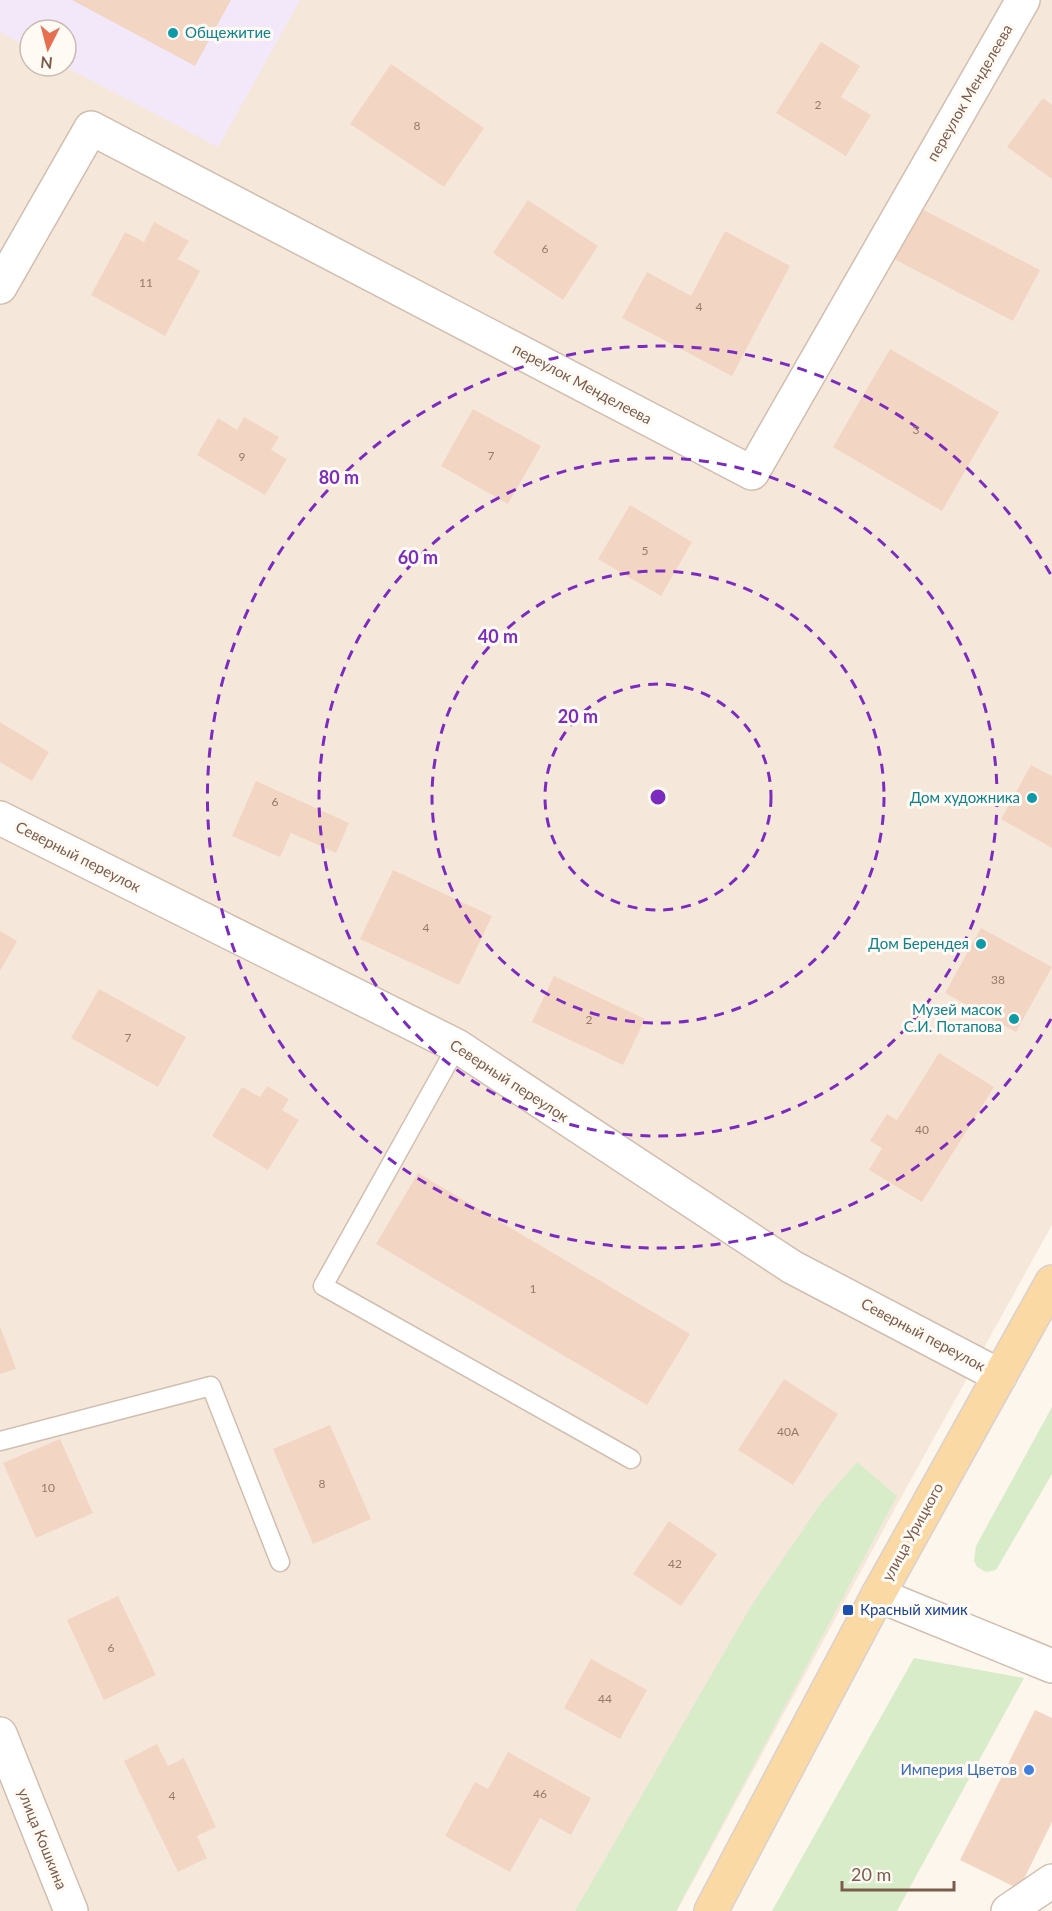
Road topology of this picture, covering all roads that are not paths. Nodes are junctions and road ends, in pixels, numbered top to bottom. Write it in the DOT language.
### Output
graph roads {
  1 [pos="1023,0"];
  2 [pos="0,287"];
  3 [pos="0,818"];
  4 [pos="457,1046"];
  5 [pos="1052,1282"];
  6 [pos="1000,1376"];
  7 [pos="0,1441"];
  8 [pos="631,1459"];
  9 [pos="280,1562"];
  10 [pos="879,1595"];
  11 [pos="1052,1666"];
  12 [pos="0,1734"];
  13 [pos="1052,1881"];
  14 [pos="71,1911"];
  15 [pos="711,1911"];
  16 [pos="1008,1911"];
  1 -- 2 [label="street, переулок Менделеева"];
  3 -- 4 [label="street, Северный переулок"];
  4 -- 6 [label="street, Северный переулок"];
  4 -- 8 [label="lane"];
  5 -- 6 [label="main road, улица Урицкого"];
  6 -- 10 [label="main road, улица Урицкого"];
  7 -- 9 [label="lane"];
  10 -- 11 [label="street"];
  10 -- 15 [label="main road, улица Урицкого"];
  12 -- 14 [label="street, улица Кошкина"];
  13 -- 16 [label="street"];
}
